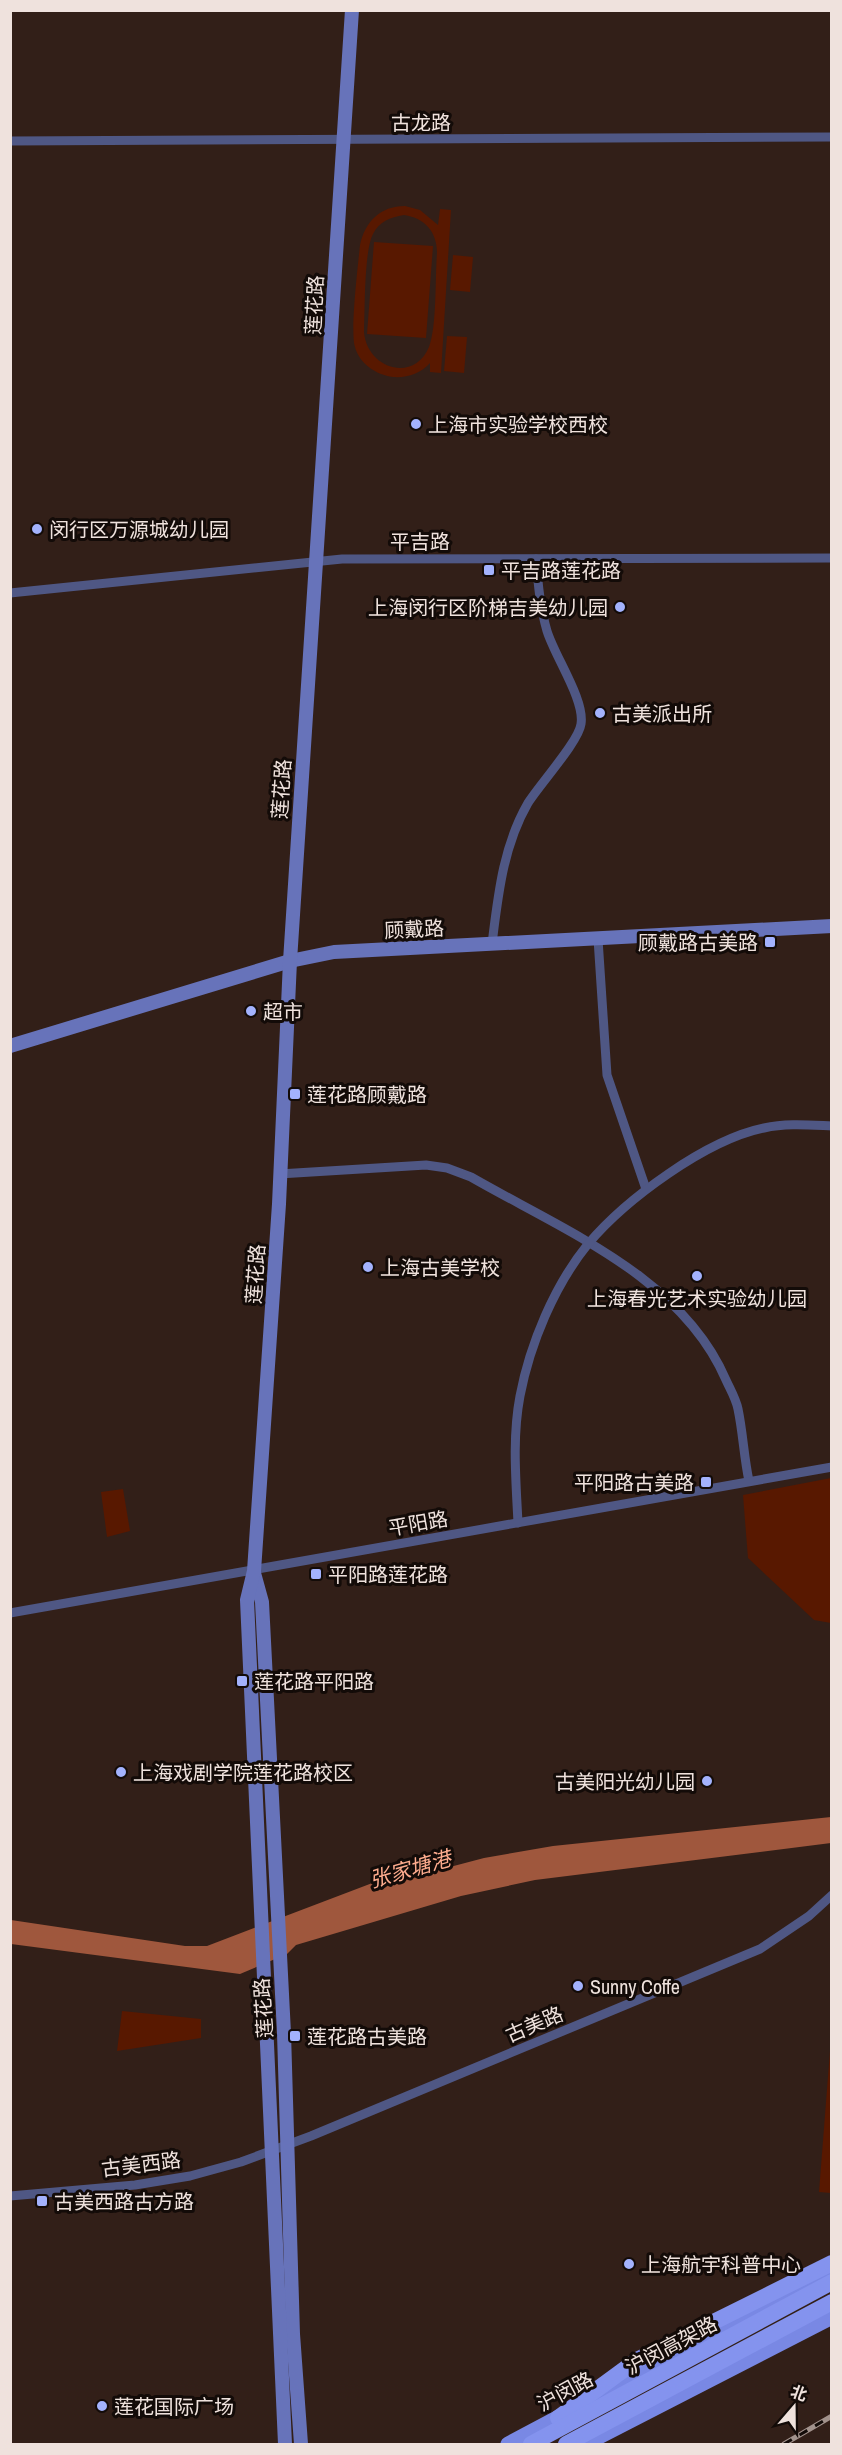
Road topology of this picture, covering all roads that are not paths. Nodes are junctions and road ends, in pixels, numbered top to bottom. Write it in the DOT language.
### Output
graph roads {
  1 [pos="352,10"];
  2 [pos="831,137"];
  3 [pos="10,141"];
  4 [pos="343,141"];
  5 [pos="831,558"];
  6 [pos="536,559"];
  7 [pos="315,560"];
  8 [pos="10,593"];
  9 [pos="831,926"];
  10 [pos="598,939"];
  11 [pos="492,944"];
  12 [pos="290,961"];
  13 [pos="10,1046"];
  14 [pos="831,1126"];
  15 [pos="279,1174"];
  16 [pos="646,1189"];
  17 [pos="588,1244"];
  18 [pos="831,1467"];
  19 [pos="749,1481"];
  20 [pos="518,1523"];
  21 [pos="254,1571"];
  22 [pos="10,1613"];
  23 [pos="831,1895"];
  24 [pos="289,2144"];
  25 [pos="272,2150"];
  26 [pos="10,2196"];
  27 [pos="831,2263"];
  28 [pos="831,2272"];
  29 [pos="831,2282"];
  30 [pos="831,2302"];
  31 [pos="831,2317"];
  32 [pos="558,2418"];
  33 [pos="285,2445"];
  34 [pos="301,2445"];
  35 [pos="508,2445"];
  36 [pos="531,2445"];
  37 [pos="566,2445"];
  38 [pos="585,2445"];
  1 -- 4 [label="main road, 莲花路"];
  2 -- 4 [label="street, 古龙路"];
  3 -- 4 [label="street, 古龙路"];
  4 -- 7 [label="main road, 莲花路"];
  5 -- 6 [label="street, 平吉路"];
  6 -- 7 [label="street, 平吉路"];
  6 -- 11 [label="street"];
  7 -- 8 [label="street, 平吉路"];
  7 -- 12 [label="main road, 莲花路"];
  9 -- 10 [label="main road, 顾戴路"];
  10 -- 11 [label="main road, 顾戴路"];
  10 -- 16 [label="street"];
  11 -- 12 [label="main road, 顾戴路"];
  12 -- 13 [label="main road, 顾戴路"];
  12 -- 15 [label="main road, 莲花路"];
  14 -- 16 [label="street"];
  15 -- 17 [label="street"];
  15 -- 21 [label="main road, 莲花路"];
  16 -- 17 [label="street"];
  17 -- 19 [label="street"];
  17 -- 20 [label="street"];
  18 -- 19 [label="street, 平阳路"];
  19 -- 20 [label="street, 平阳路"];
  20 -- 21 [label="street, 平阳路"];
  21 -- 22 [label="street, 平阳路"];
  21 -- 24 [label="main road, 莲花路"];
  21 -- 25 [label="main road, 莲花路"];
  23 -- 24 [label="street, 古美路"];
  24 -- 25 [label="street, 古美路"];
  24 -- 34 [label="main road, 莲花路"];
  25 -- 26 [label="street, 古美西路"];
  25 -- 33 [label="main road, 莲花路"];
  27 -- 32 [label="highway"];
  28 -- 32 [label="main road, 沪闵路"];
  29 -- 36 [label="highway, 沪闵高架路"];
  30 -- 37 [label="highway, 沪闵高架路"];
  31 -- 38 [label="main road"];
  32 -- 35 [label="main road, 沪闵路"];
}
